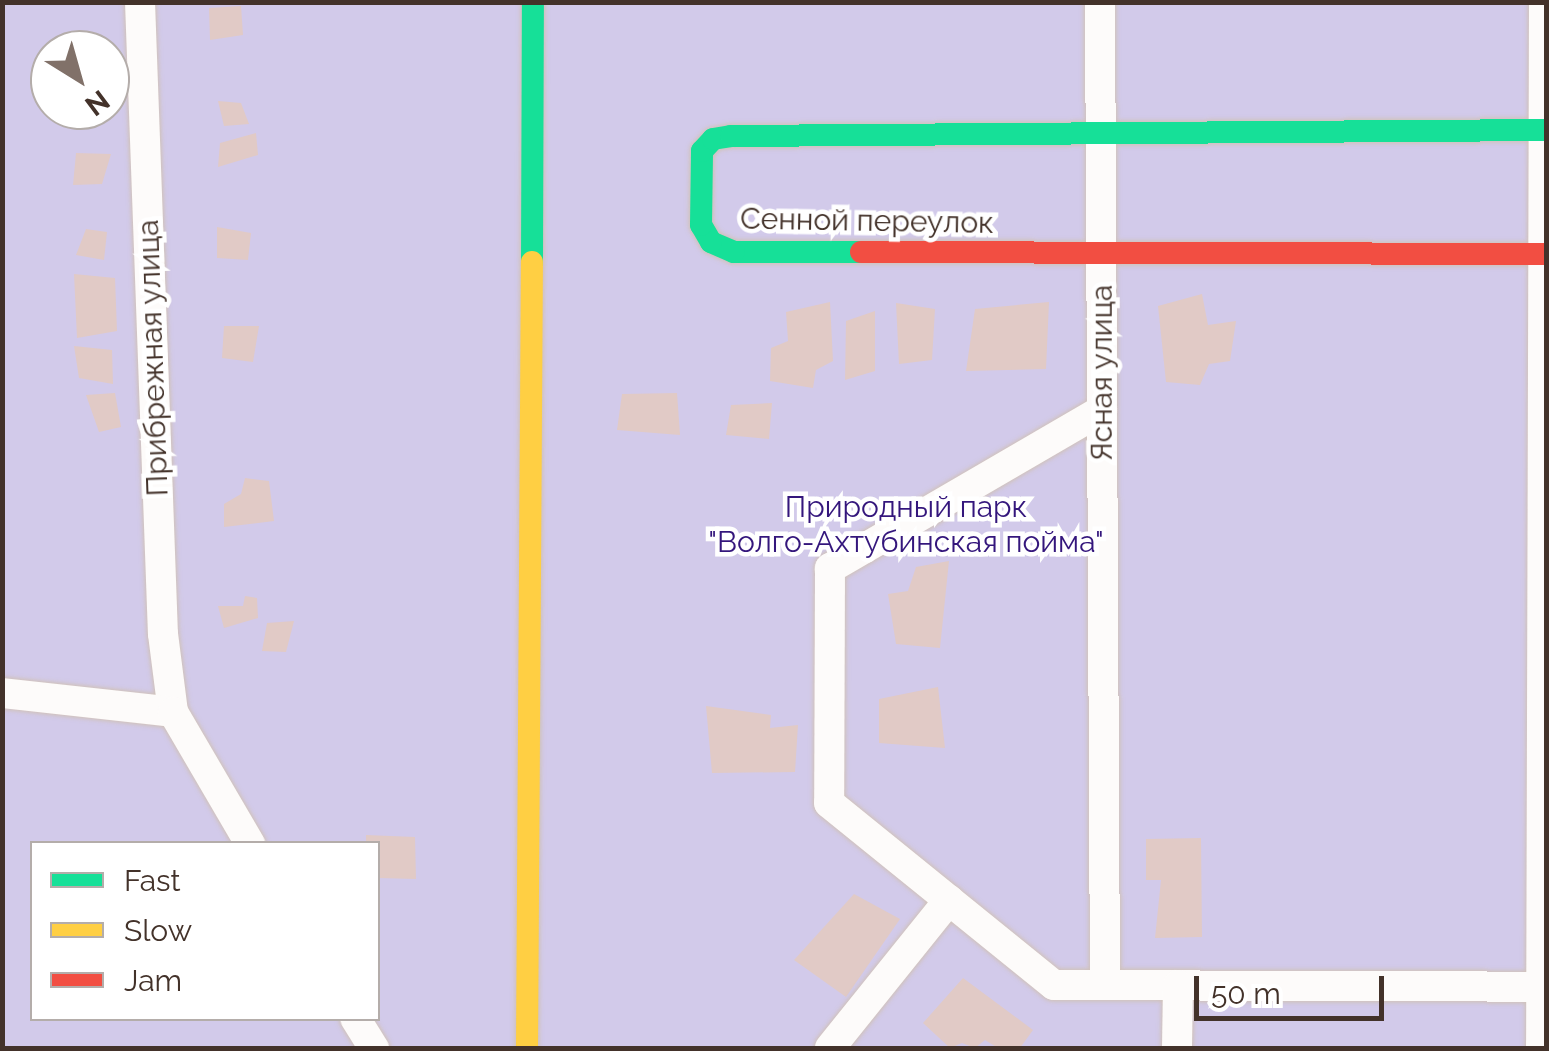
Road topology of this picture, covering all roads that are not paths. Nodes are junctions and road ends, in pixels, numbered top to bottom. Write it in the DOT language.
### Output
graph roads {
  1 [pos="140,2"];
  2 [pos="533,2"];
  3 [pos="1100,2"];
  4 [pos="1544,2"];
  5 [pos="1544,130"];
  6 [pos="1101,131"];
  7 [pos="1544,254"];
  8 [pos="1102,255"];
  9 [pos="1102,410"];
  10 [pos="2,693"];
  11 [pos="173,712"];
  12 [pos="248,841"];
  13 [pos="949,900"];
  14 [pos="1105,984"];
  15 [pos="1178,984"];
  16 [pos="1541,986"];
  17 [pos="357,1021"];
  18 [pos="1546,1046"];
  19 [pos="374,1048"];
  20 [pos="527,1048"];
  21 [pos="830,1048"];
  22 [pos="1178,1048"];
  1 -- 11 [label="street, Прибрежная улица"];
  2 -- 20 [label="street"];
  3 -- 6 [label="street, Ясная улица"];
  4 -- 5 [label="street"];
  5 -- 6 [label="street, Сенной переулок"];
  5 -- 7 [label="street"];
  6 -- 8 [label="street, Ясная улица"];
  6 -- 8 [label="street, Сенной переулок"];
  7 -- 8 [label="street, Сенной переулок"];
  7 -- 16 [label="street"];
  8 -- 9 [label="street, Ясная улица"];
  9 -- 13 [label="street"];
  9 -- 14 [label="street, Ясная улица"];
  10 -- 11 [label="street"];
  11 -- 12 [label="street"];
  13 -- 14 [label="street"];
  13 -- 21 [label="street"];
  14 -- 15 [label="street"];
  15 -- 16 [label="street"];
  15 -- 22 [label="street"];
  16 -- 18 [label="street"];
  17 -- 19 [label="street"];
}
